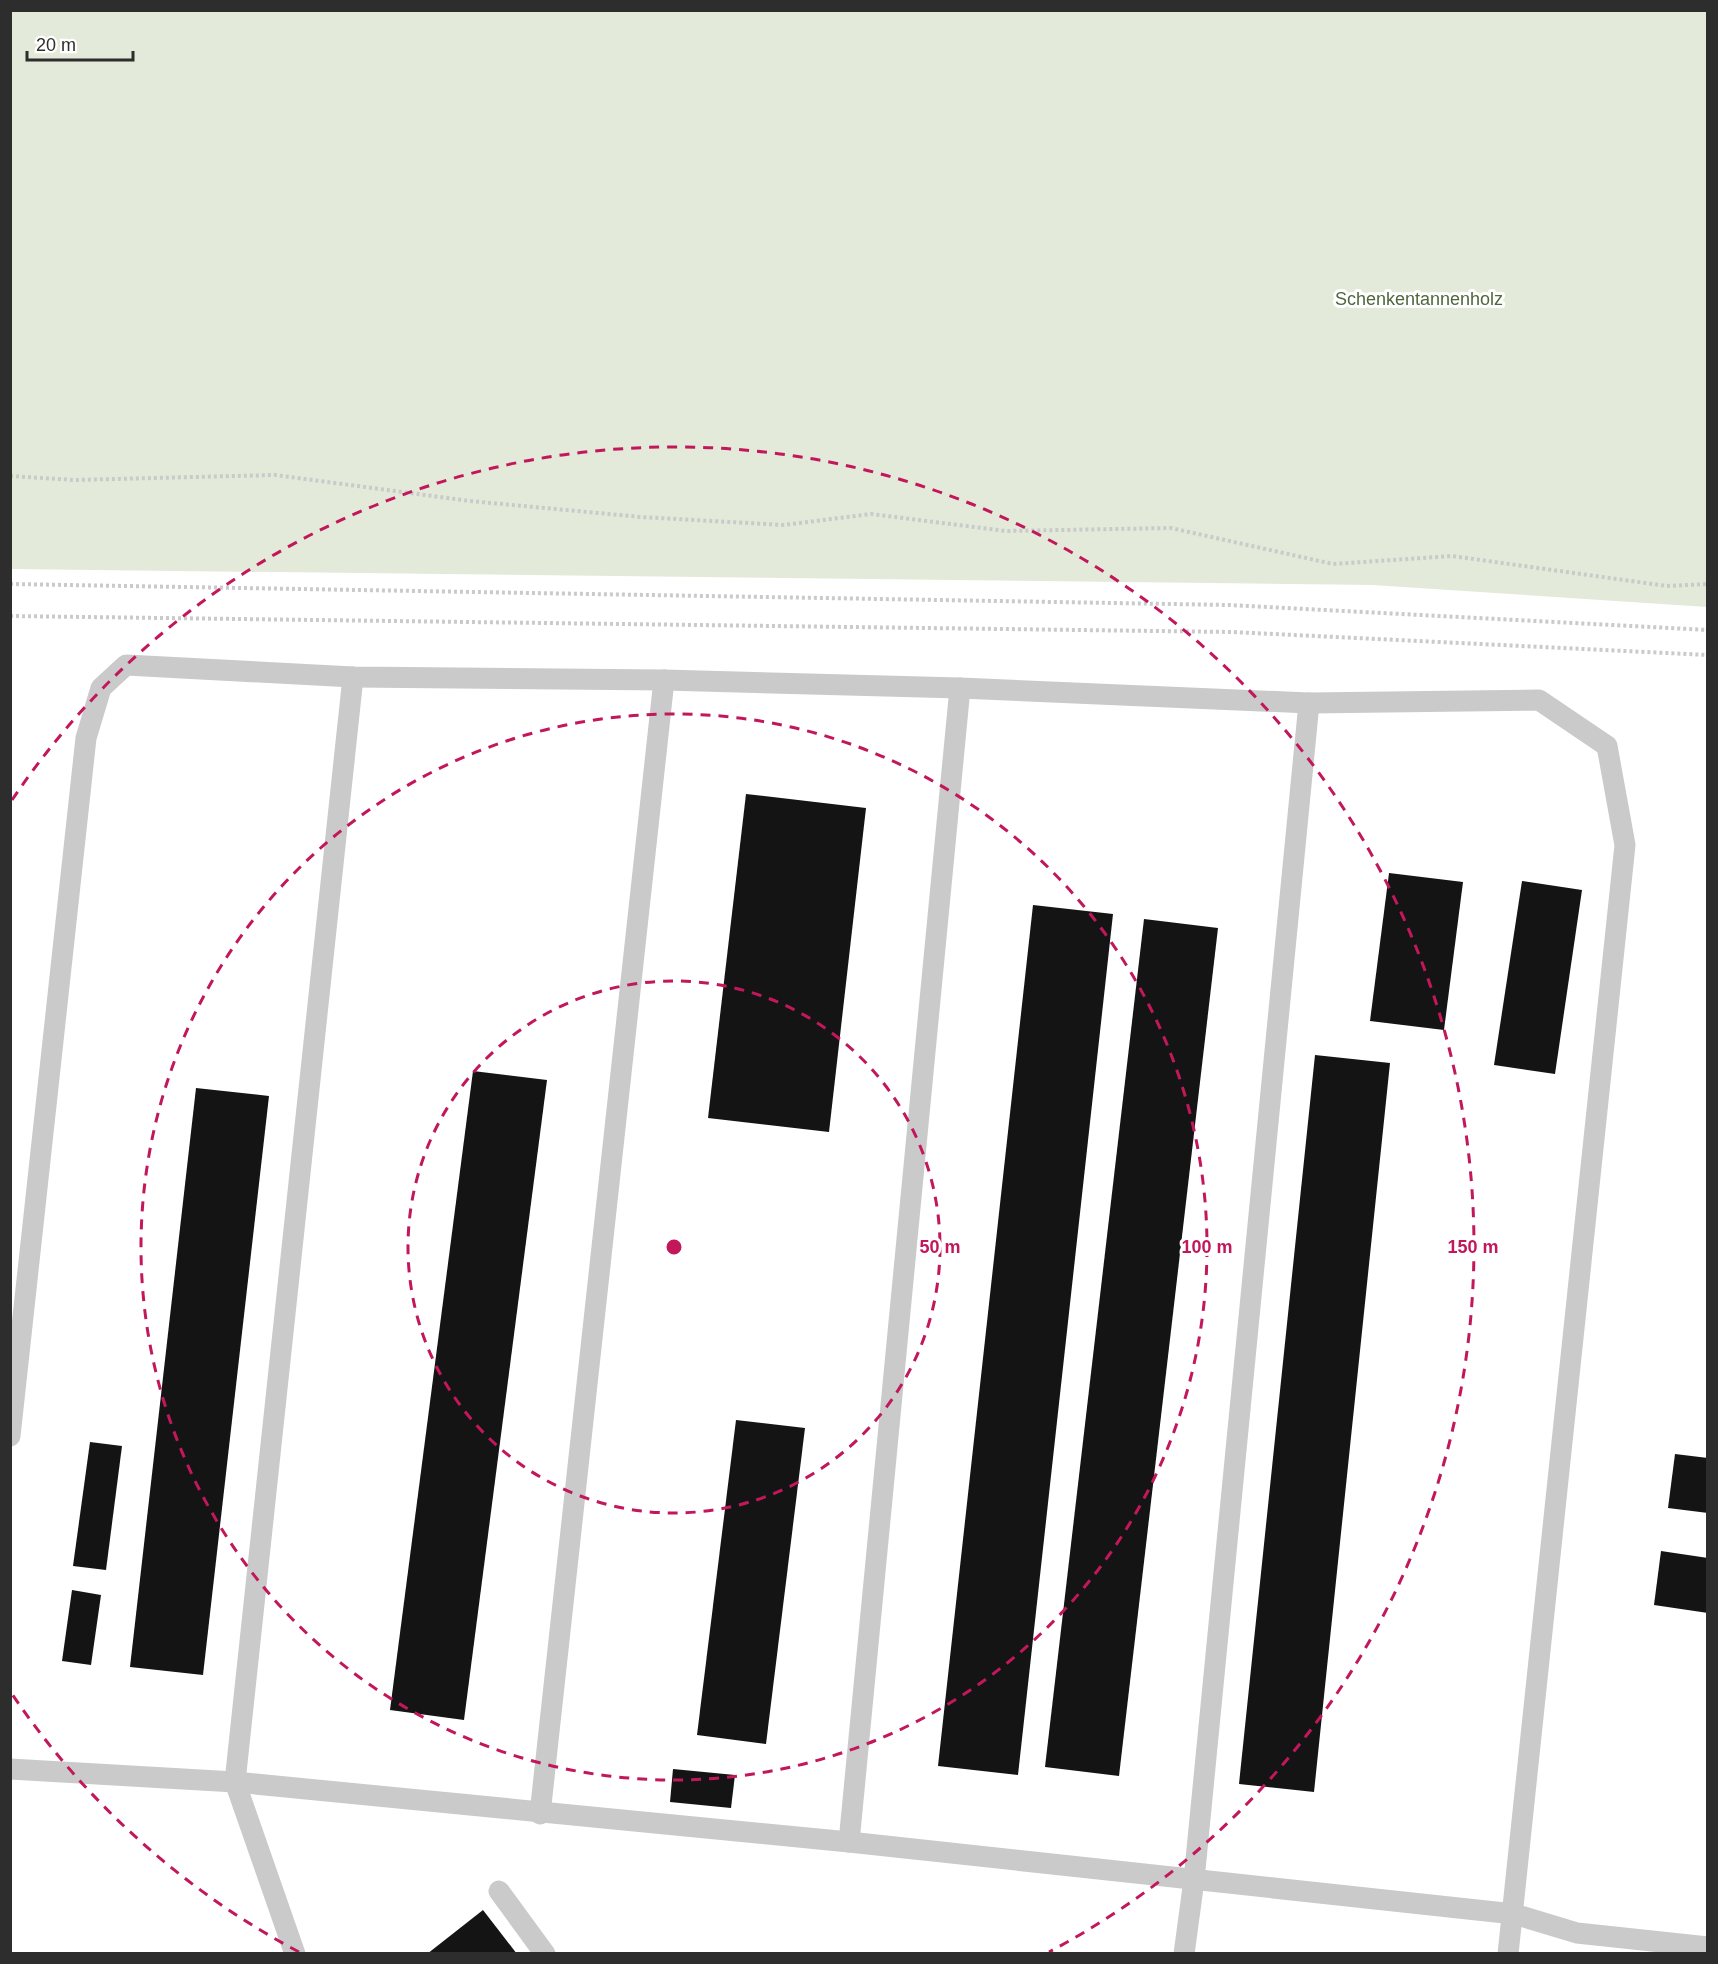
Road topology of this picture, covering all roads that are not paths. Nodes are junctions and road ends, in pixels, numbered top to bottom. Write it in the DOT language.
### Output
graph roads {
  1 [pos="353,677"];
  2 [pos="664,681"];
  3 [pos="960,688"];
  4 [pos="1309,703"];
  5 [pos="10,1436"];
  6 [pos="10,1769"];
  7 [pos="235,1782"];
  8 [pos="540,1814"];
  9 [pos="849,1842"];
  10 [pos="1194,1881"];
  11 [pos="499,1891"];
  12 [pos="1514,1914"];
  13 [pos="1707,1947"];
  14 [pos="295,1953"];
  15 [pos="545,1953"];
  16 [pos="1184,1953"];
  17 [pos="1508,1953"];
  1 -- 2 [label="lane"];
  1 -- 5 [label="lane"];
  1 -- 7 [label="lane"];
  2 -- 3 [label="lane"];
  2 -- 8 [label="lane"];
  3 -- 4 [label="lane"];
  3 -- 9 [label="lane"];
  4 -- 10 [label="lane"];
  4 -- 12 [label="lane"];
  6 -- 7 [label="lane"];
  7 -- 8 [label="lane"];
  7 -- 14 [label="lane"];
  8 -- 9 [label="lane"];
  9 -- 10 [label="lane"];
  10 -- 12 [label="lane"];
  10 -- 16 [label="lane"];
  11 -- 15 [label="lane"];
  12 -- 13 [label="lane"];
  12 -- 17 [label="lane"];
}
